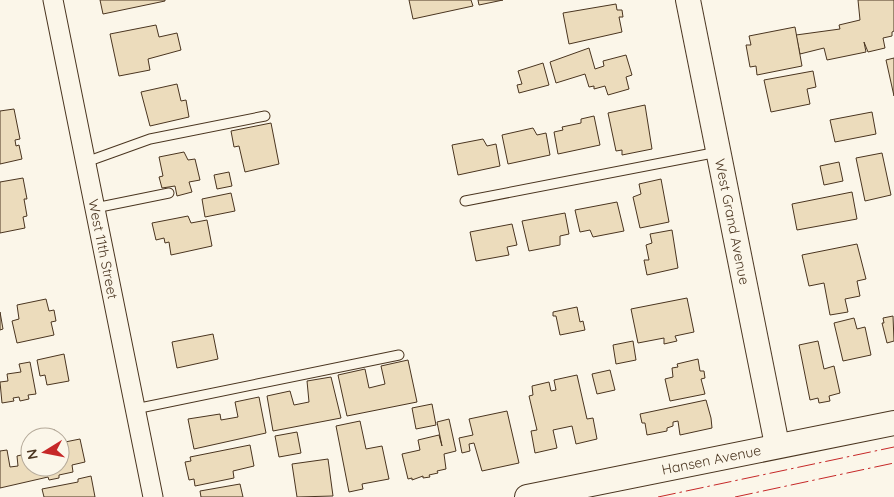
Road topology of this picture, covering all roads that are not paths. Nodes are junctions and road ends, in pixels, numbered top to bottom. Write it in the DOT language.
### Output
graph roads {
  1 [pos="53,0"];
  2 [pos="688,0"];
  3 [pos="265,116"];
  4 [pos="718,152"];
  5 [pos="86,162"];
  6 [pos="169,193"];
  7 [pos="465,201"];
  8 [pos="95,208"];
  9 [pos="399,355"];
  10 [pos="135,409"];
  11 [pos="894,423"];
  12 [pos="777,445"];
  13 [pos="153,497"];
  14 [pos="527,497"];
  1 -- 5 [label="street, West 11th Street"];
  2 -- 4 [label="street, West Grand Avenue"];
  3 -- 5 [label="lane"];
  4 -- 7 [label="lane"];
  4 -- 12 [label="street, West Grand Avenue"];
  5 -- 8 [label="street, West 11th Street"];
  6 -- 8 [label="lane"];
  8 -- 10 [label="street, West 11th Street"];
  9 -- 10 [label="lane"];
  10 -- 13 [label="street, West 11th Street"];
  11 -- 12 [label="street, Hansen Avenue"];
  12 -- 14 [label="street, Hansen Avenue"];
}
